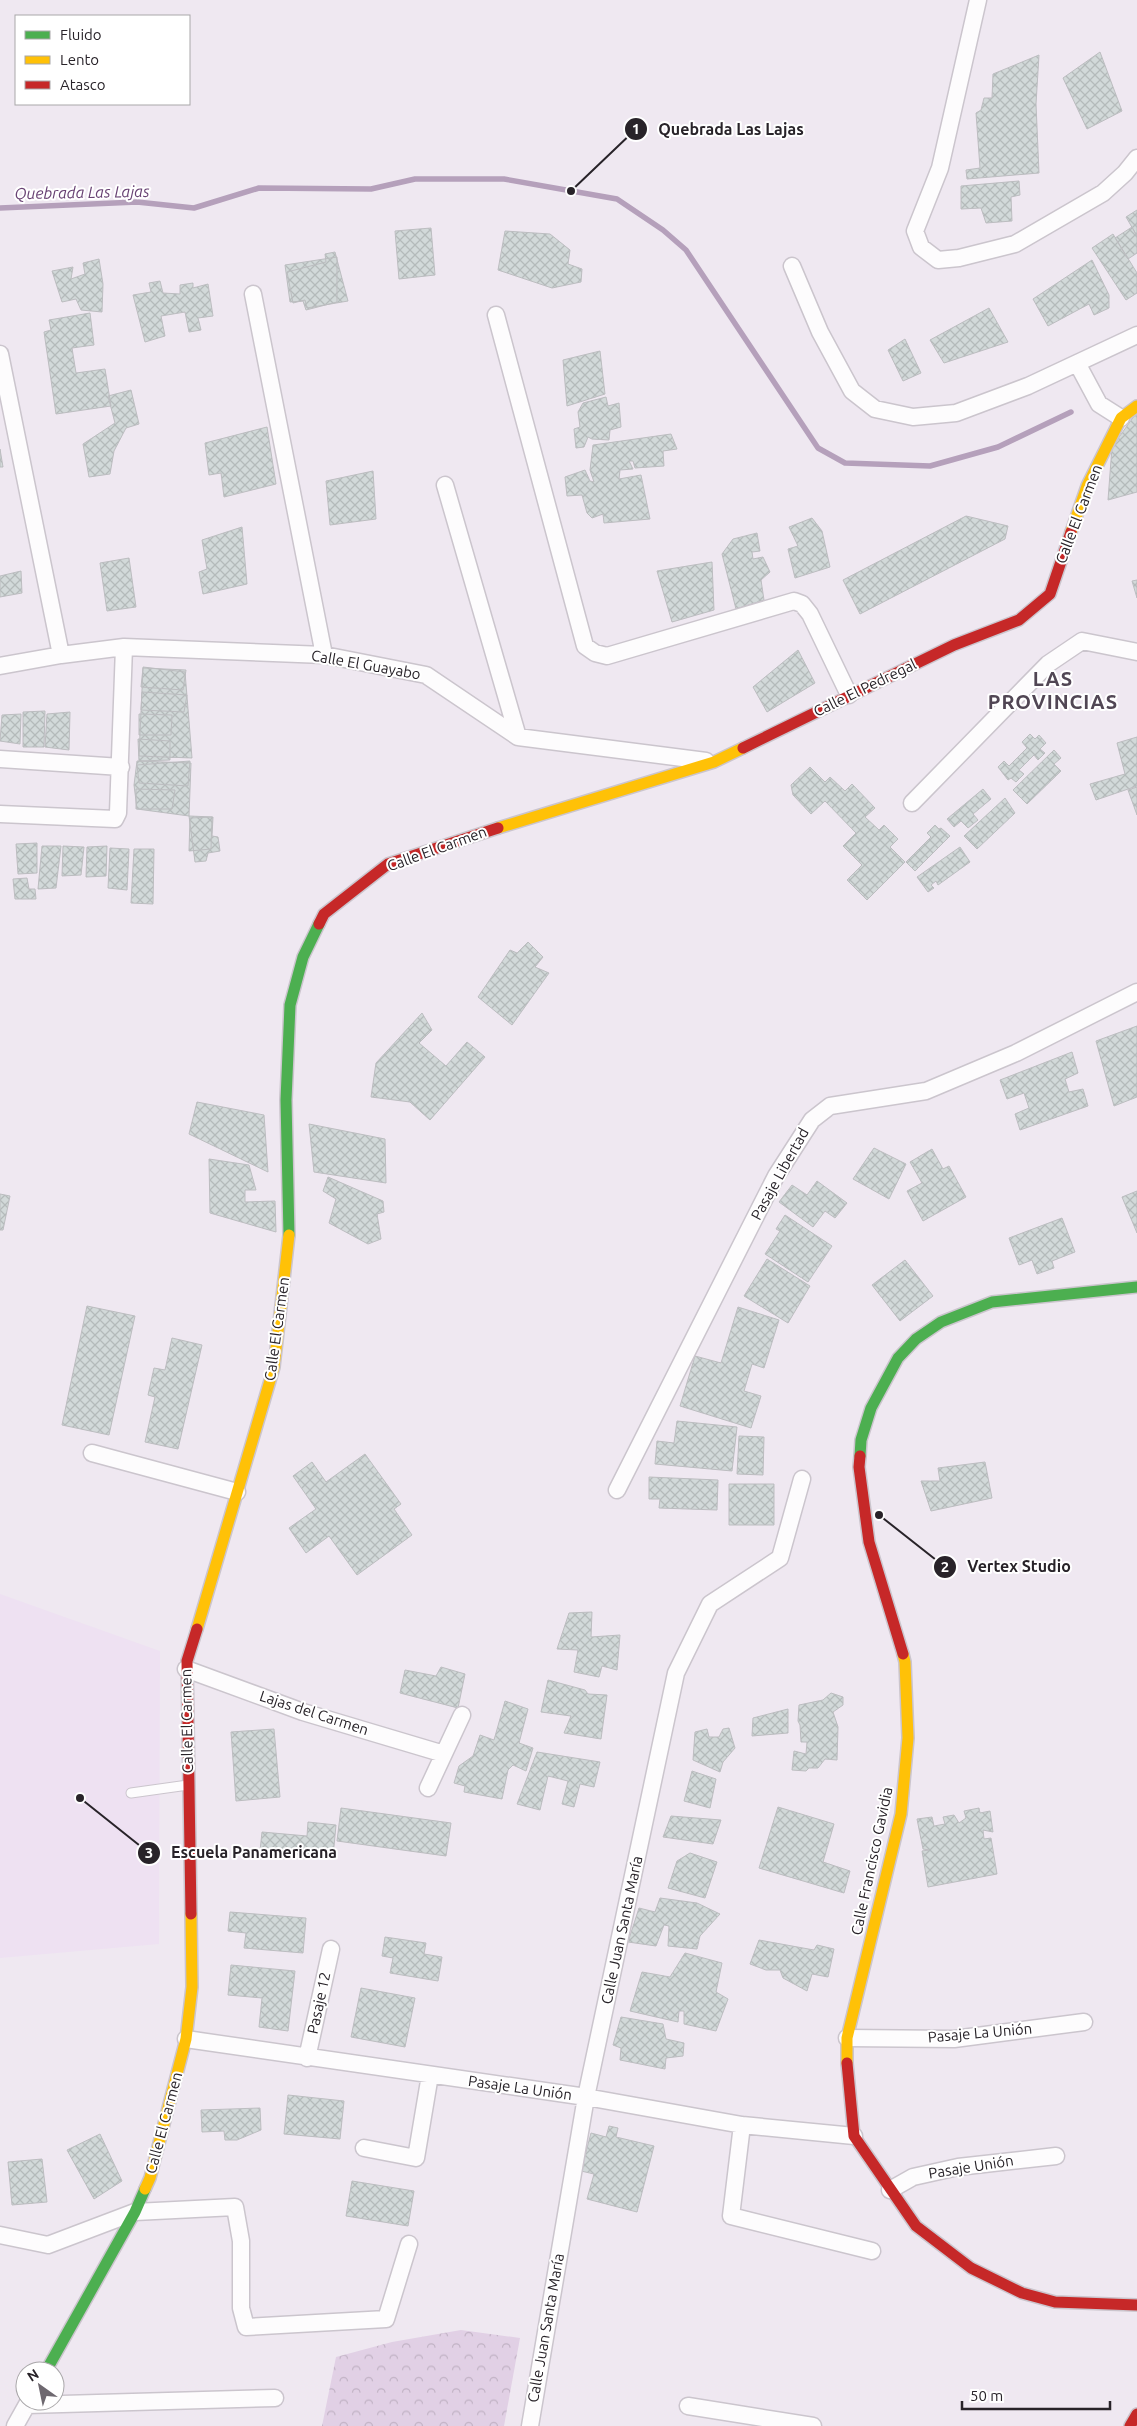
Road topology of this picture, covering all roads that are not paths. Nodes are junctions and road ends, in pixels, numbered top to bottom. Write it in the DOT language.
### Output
graph roads {
  1 [pos="978,0"];
  2 [pos="1137,158"];
  3 [pos="792,266"];
  4 [pos="253,294"];
  5 [pos="496,315"];
  6 [pos="1137,335"];
  7 [pos="0,354"];
  8 [pos="1076,363"];
  9 [pos="1137,406"];
  10 [pos="1121,418"];
  11 [pos="445,485"];
  12 [pos="1019,620"];
  13 [pos="124,647"];
  14 [pos="1137,652"];
  15 [pos="61,655"];
  16 [pos="324,655"];
  17 [pos="0,666"];
  18 [pos="849,695"];
  19 [pos="518,737"];
  20 [pos="0,759"];
  21 [pos="714,762"];
  22 [pos="121,767"];
  23 [pos="912,803"];
  24 [pos="0,814"];
  25 [pos="1137,992"];
  26 [pos="1137,1287"];
  27 [pos="92,1453"];
  28 [pos="802,1479"];
  29 [pos="617,1490"];
  30 [pos="237,1492"];
  31 [pos="186,1669"];
  32 [pos="462,1715"];
  33 [pos="444,1754"];
  34 [pos="188,1785"];
  35 [pos="428,1788"];
  36 [pos="131,1793"];
  37 [pos="331,1948"];
  38 [pos="1084,2022"];
  39 [pos="847,2038"];
  40 [pos="186,2039"];
  41 [pos="307,2058"];
  42 [pos="430,2075"];
  43 [pos="586,2097"];
  44 [pos="742,2125"];
  45 [pos="854,2136"];
  46 [pos="364,2148"];
  47 [pos="1056,2156"];
  48 [pos="890,2190"];
  49 [pos="135,2212"];
  50 [pos="0,2235"];
  51 [pos="409,2244"];
  52 [pos="872,2250"];
  53 [pos="1137,2305"];
  54 [pos="52,2361"];
  55 [pos="275,2398"];
  56 [pos="65,2402"];
  57 [pos="688,2406"];
  58 [pos="23,2411"];
  59 [pos="1137,2414"];
  60 [pos="15,2426"];
  61 [pos="530,2426"];
  62 [pos="813,2426"];
  63 [pos="1130,2426"];
  1 -- 2 [label="street"];
  3 -- 8 [label="street"];
  4 -- 16 [label="street"];
  5 -- 18 [label="street"];
  6 -- 8 [label="street"];
  7 -- 15 [label="street"];
  8 -- 10 [label="street"];
  9 -- 10 [label="street, Calle El Carmen"];
  10 -- 12 [label="street, Calle El Carmen"];
  11 -- 19 [label="street"];
  12 -- 18 [label="street, Calle El Pedregal"];
  13 -- 15 [label="street, Calle El Guayabo"];
  13 -- 16 [label="street, Calle El Guayabo"];
  13 -- 22 [label="street"];
  14 -- 23 [label="street"];
  15 -- 17 [label="street, Calle El Guayabo"];
  16 -- 19 [label="street, Calle El Guayabo"];
  18 -- 21 [label="street, Calle El Pedregal"];
  19 -- 21 [label="street, Calle El Guayabo"];
  20 -- 22 [label="street"];
  21 -- 30 [label="street, Calle El Carmen"];
  22 -- 24 [label="street"];
  25 -- 29 [label="street, Pasaje Libertad"];
  26 -- 39 [label="street, Calle Francisco Gavidia"];
  27 -- 30 [label="street"];
  28 -- 43 [label="street, Calle Juan Santa María"];
  30 -- 31 [label="street, Calle El Carmen"];
  31 -- 33 [label="street, Lajas del Carmen"];
  31 -- 34 [label="street, Calle El Carmen"];
  32 -- 33 [label="street"];
  33 -- 35 [label="street"];
  34 -- 36 [label="lane"];
  34 -- 40 [label="street, Calle El Carmen"];
  37 -- 41 [label="street, Pasaje 12"];
  38 -- 39 [label="street, Pasaje La Unión"];
  39 -- 45 [label="street, Calle Francisco Gavidia"];
  40 -- 41 [label="street, Pasaje La Unión"];
  40 -- 49 [label="street, Calle El Carmen"];
  41 -- 42 [label="street, Pasaje La Unión"];
  42 -- 43 [label="street, Pasaje La Unión"];
  42 -- 46 [label="street"];
  43 -- 44 [label="street, Pasaje La Unión"];
  43 -- 61 [label="street, Calle Juan Santa María"];
  44 -- 45 [label="street, Pasaje La Unión"];
  44 -- 52 [label="street"];
  45 -- 48 [label="street, Calle Francisco Gavidia"];
  47 -- 48 [label="street, Pasaje Unión"];
  48 -- 53 [label="street, Calle Francisco Gavidia"];
  49 -- 50 [label="street"];
  49 -- 51 [label="street"];
  49 -- 54 [label="street, Calle El Carmen"];
  55 -- 56 [label="street"];
  57 -- 62 [label="street"];
  58 -- 60 [label="street"];
  59 -- 63 [label="street"];
}
